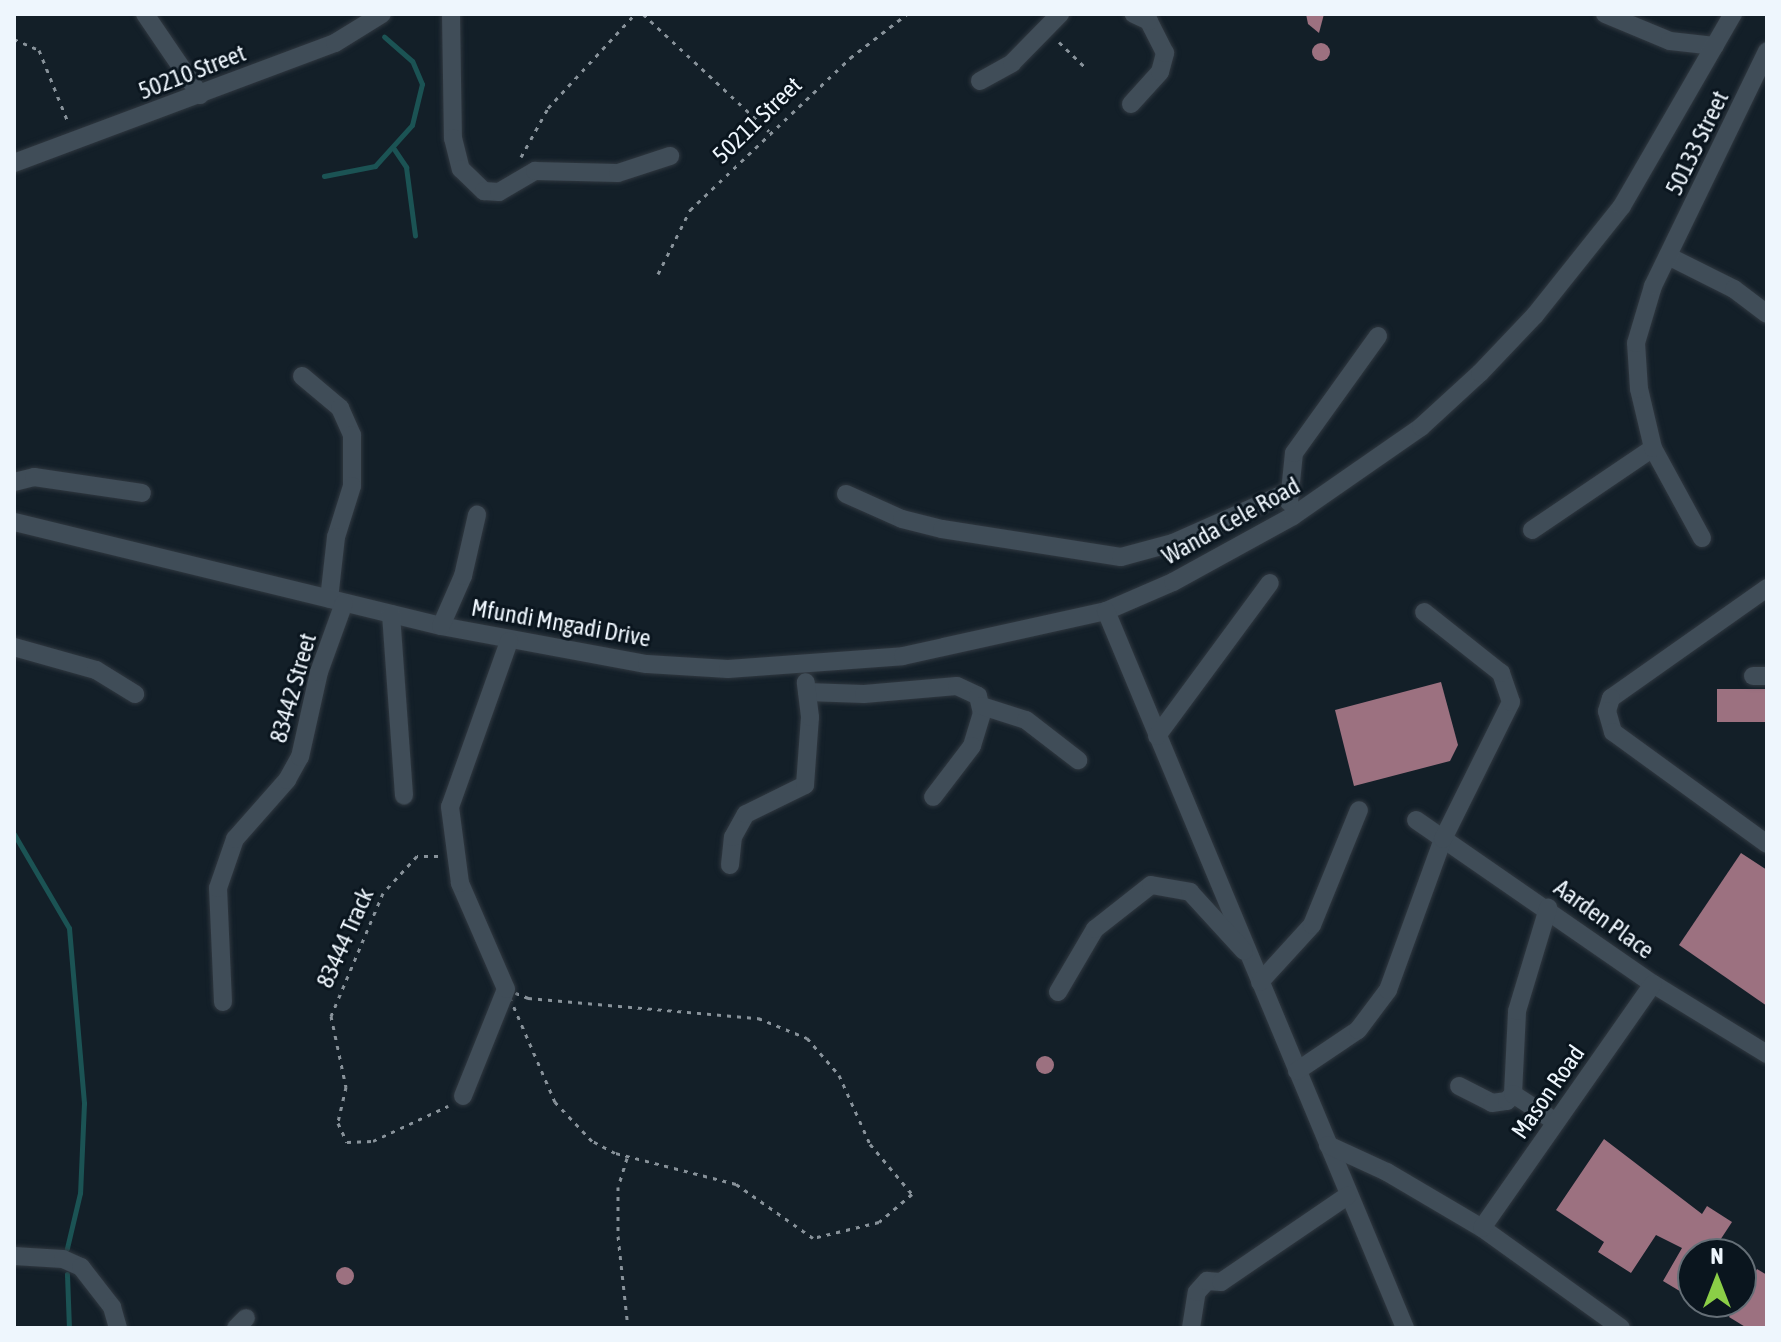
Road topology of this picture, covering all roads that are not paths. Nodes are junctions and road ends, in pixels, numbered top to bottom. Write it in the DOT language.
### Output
graph roads {
  1 [pos="145,14"];
  2 [pos="382,14"];
  3 [pos="451,14"];
  4 [pos="1060,14"];
  5 [pos="1605,14"];
  6 [pos="1733,14"];
  7 [pos="1145,16"];
  8 [pos="1715,46"];
  9 [pos="1767,51"];
  10 [pos="1762,78"];
  11 [pos="980,81"];
  12 [pos="200,95"];
  13 [pos="1131,104"];
  14 [pos="670,156"];
  15 [pos="14,163"];
  16 [pos="1668,256"];
  17 [pos="1767,314"];
  18 [pos="1378,336"];
  19 [pos="302,376"];
  20 [pos="1653,448"];
  21 [pos="14,482"];
  22 [pos="142,493"];
  23 [pos="1286,493"];
  24 [pos="846,494"];
  25 [pos="477,515"];
  26 [pos="1293,516"];
  27 [pos="14,522"];
  28 [pos="1532,530"];
  29 [pos="1702,538"];
  30 [pos="1270,583"];
  31 [pos="1767,588"];
  32 [pos="337,601"];
  33 [pos="1106,611"];
  34 [pos="1424,612"];
  35 [pos="391,614"];
  36 [pos="441,626"];
  37 [pos="509,641"];
  38 [pos="14,647"];
  39 [pos="803,666"];
  40 [pos="807,692"];
  41 [pos="135,694"];
  42 [pos="982,706"];
  43 [pos="1157,736"];
  44 [pos="1078,760"];
  45 [pos="404,796"];
  46 [pos="933,797"];
  47 [pos="1359,810"];
  48 [pos="1416,820"];
  49 [pos="1443,839"];
  50 [pos="1767,844"];
  51 [pos="730,865"];
  52 [pos="1548,908"];
  53 [pos="1249,956"];
  54 [pos="1260,982"];
  55 [pos="1653,984"];
  56 [pos="1058,992"];
  57 [pos="223,1002"];
  58 [pos="1767,1054"];
  59 [pos="1297,1071"];
  60 [pos="1459,1086"];
  61 [pos="1513,1094"];
  62 [pos="463,1096"];
  63 [pos="1556,1122"];
  64 [pos="1328,1145"];
  65 [pos="1347,1196"];
  66 [pos="1482,1228"];
  67 [pos="14,1256"];
  68 [pos="118,1328"];
  69 [pos="1191,1328"];
  70 [pos="1405,1328"];
  71 [pos="1621,1328"];
  1 -- 12 [label="street"];
  2 -- 12 [label="street, 50210 Street"];
  3 -- 14 [label="street"];
  4 -- 11 [label="street"];
  5 -- 8 [label="street"];
  6 -- 8 [label="street, Wanda Cele Road"];
  7 -- 13 [label="street"];
  8 -- 26 [label="street, Wanda Cele Road"];
  9 -- 10 [label="street, 50133 Street"];
  10 -- 16 [label="street, 50133 Street"];
  12 -- 15 [label="street, 50210 Street"];
  16 -- 17 [label="street"];
  16 -- 20 [label="street, 50133 Street"];
  18 -- 23 [label="street"];
  19 -- 32 [label="street, 83442 Street"];
  20 -- 28 [label="street"];
  20 -- 29 [label="street, 50133 Street"];
  21 -- 22 [label="street"];
  23 -- 24 [label="street"];
  23 -- 26 [label="street"];
  25 -- 36 [label="street"];
  26 -- 33 [label="street, Wanda Cele Road"];
  27 -- 32 [label="street, Mfundi Mngadi Drive"];
  30 -- 43 [label="street"];
  31 -- 50 [label="street"];
  32 -- 35 [label="street, Mfundi Mngadi Drive"];
  32 -- 57 [label="street, 83442 Street"];
  33 -- 39 [label="street, Mfundi Mngadi Drive"];
  33 -- 43 [label="street"];
  34 -- 49 [label="street"];
  35 -- 36 [label="street, Mfundi Mngadi Drive"];
  35 -- 45 [label="street"];
  36 -- 37 [label="street, Mfundi Mngadi Drive"];
  37 -- 39 [label="street, Mfundi Mngadi Drive"];
  37 -- 62 [label="street"];
  38 -- 41 [label="street"];
  39 -- 40 [label="street"];
  40 -- 42 [label="street"];
  40 -- 51 [label="street"];
  42 -- 44 [label="street"];
  42 -- 46 [label="street"];
  43 -- 53 [label="street"];
  47 -- 54 [label="street"];
  48 -- 49 [label="street, Aarden Place"];
  49 -- 52 [label="street, Aarden Place"];
  49 -- 59 [label="street"];
  52 -- 55 [label="street, Aarden Place"];
  52 -- 61 [label="street"];
  53 -- 54 [label="street"];
  53 -- 56 [label="street"];
  54 -- 59 [label="street"];
  55 -- 58 [label="street, Aarden Place"];
  55 -- 63 [label="street, Mason Road"];
  59 -- 64 [label="street"];
  60 -- 61 [label="street"];
  61 -- 63 [label="street"];
  63 -- 66 [label="street, Mason Road"];
  64 -- 65 [label="street"];
  64 -- 66 [label="street"];
  65 -- 69 [label="street"];
  65 -- 70 [label="street"];
  66 -- 71 [label="street"];
  67 -- 68 [label="street"];
}
